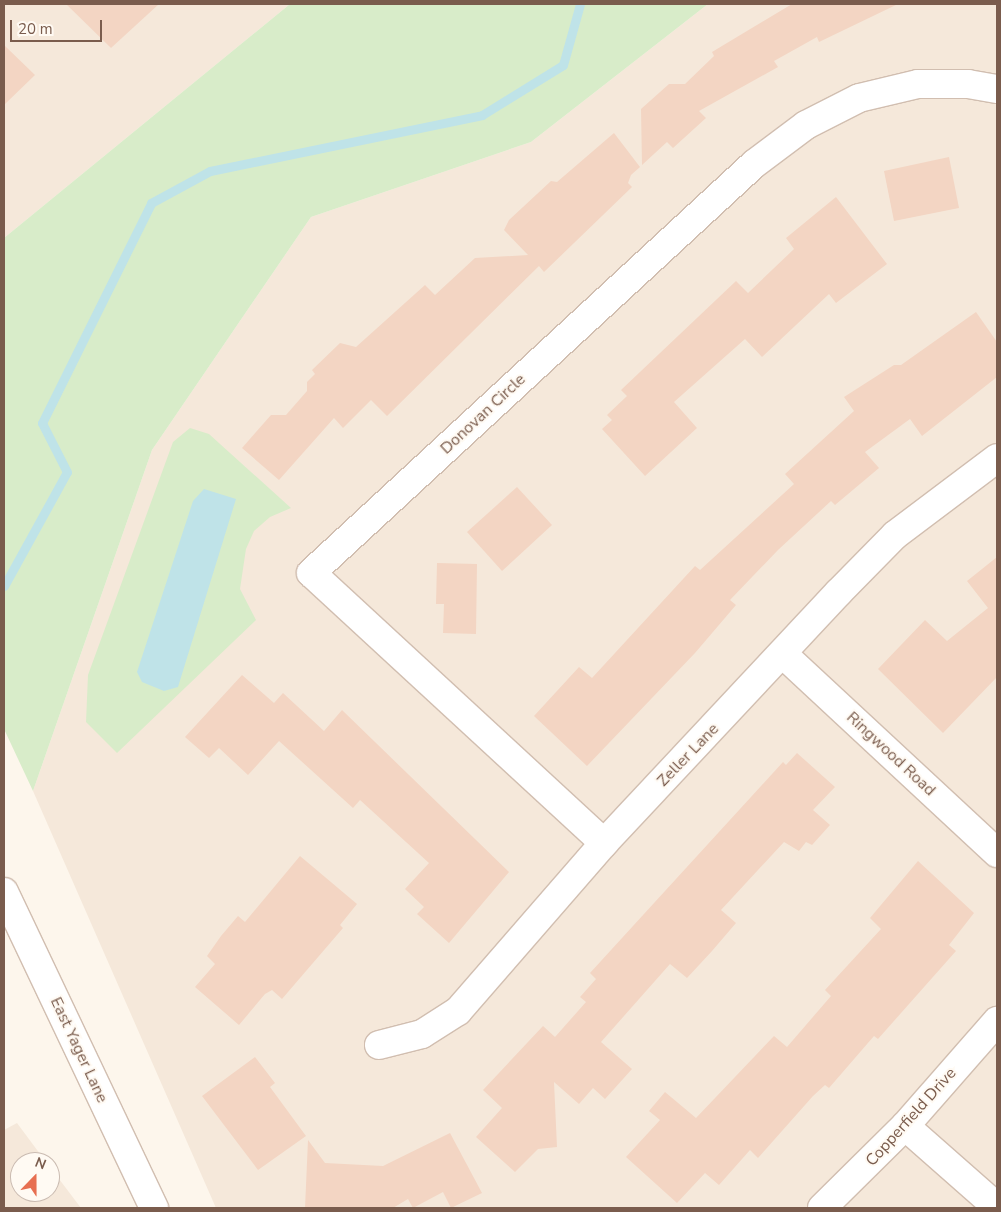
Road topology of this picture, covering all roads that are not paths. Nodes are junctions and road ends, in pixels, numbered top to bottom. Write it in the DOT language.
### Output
graph roads {
  1 [pos="997,89"];
  2 [pos="997,458"];
  3 [pos="784,655"];
  4 [pos="604,843"];
  5 [pos="997,853"];
  6 [pos="4,892"];
  7 [pos="997,1021"];
  8 [pos="379,1045"];
  9 [pos="905,1126"];
  10 [pos="997,1207"];
  11 [pos="154,1208"];
  12 [pos="822,1208"];
  1 -- 4 [label="street, Donovan Circle"];
  2 -- 3 [label="street, Zeller Lane"];
  3 -- 4 [label="street, Zeller Lane"];
  3 -- 5 [label="street, Ringwood Road"];
  4 -- 8 [label="street, Zeller Lane"];
  6 -- 11 [label="street, East Yager Lane"];
  7 -- 9 [label="street, Copperfield Drive"];
  9 -- 10 [label="street"];
  9 -- 12 [label="street, Copperfield Drive"];
}
